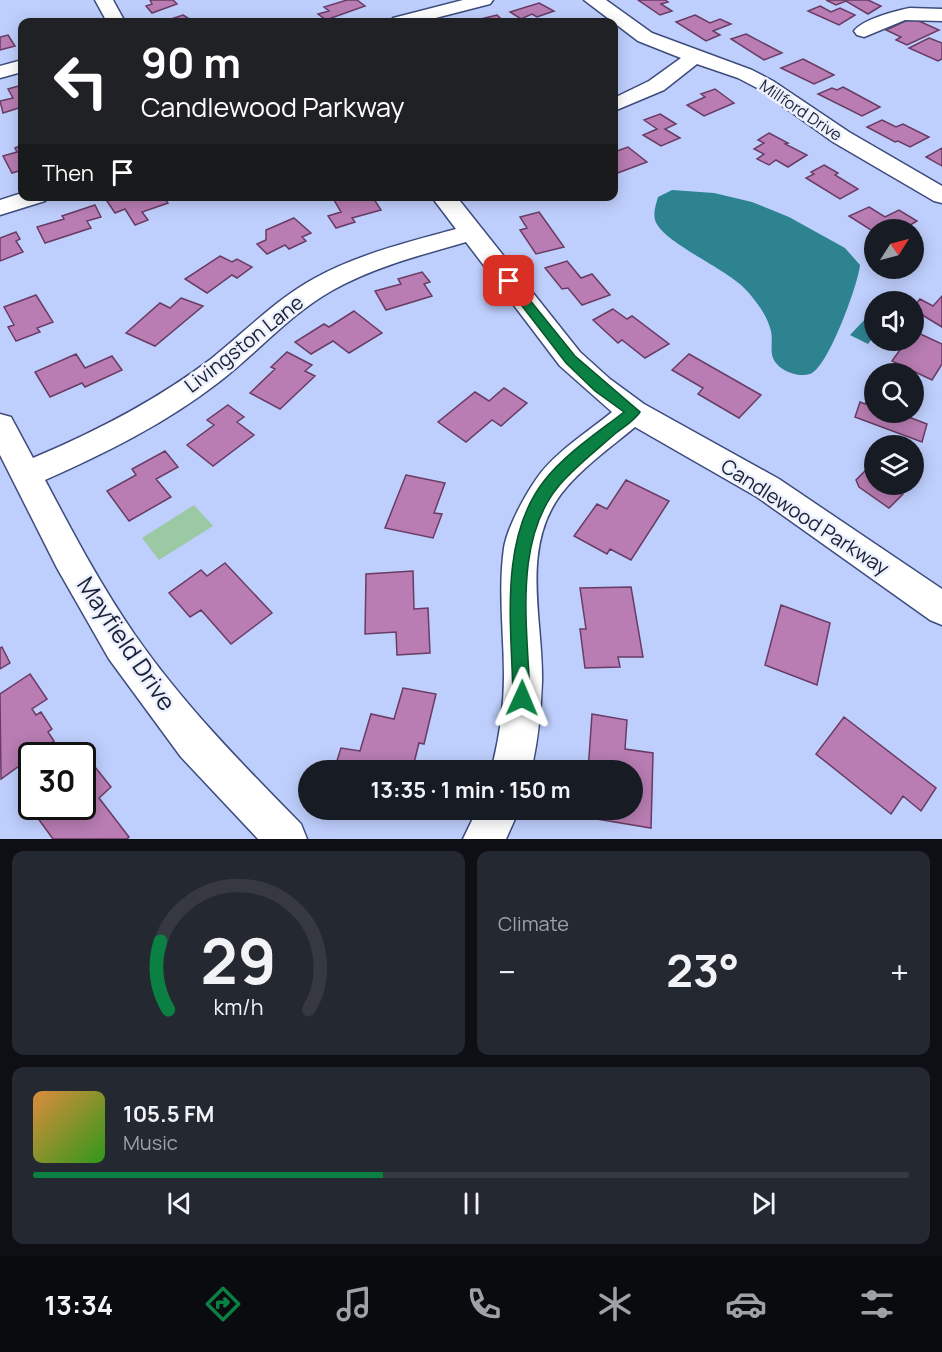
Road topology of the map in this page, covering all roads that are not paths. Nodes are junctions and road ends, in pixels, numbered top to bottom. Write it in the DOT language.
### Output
graph roads {
  1 [pos="104,0"];
  2 [pos="484,0"];
  3 [pos="593,0"];
  4 [pos="942,15"];
  5 [pos="114,18"];
  6 [pos="414,18"];
  7 [pos="864,31"];
  8 [pos="693,57"];
  9 [pos="18,67"];
  10 [pos="0,72"];
  11 [pos="618,103"];
  12 [pos="942,196"];
  13 [pos="22,201"];
  14 [pos="447,201"];
  15 [pos="0,208"];
  16 [pos="471,233"];
  17 [pos="633,412"];
  18 [pos="0,425"];
  19 [pos="26,475"];
  20 [pos="942,609"];
  21 [pos="514,760"];
  22 [pos="494,820"];
  23 [pos="286,839"];
  24 [pos="484,839"];
  1 -- 5 [label="street"];
  2 -- 6 [label="street"];
  3 -- 8 [label="street, Millford Drive"];
  4 -- 7 [label="street"];
  8 -- 11 [label="street"];
  8 -- 12 [label="street, Millford Drive"];
  9 -- 10 [label="street"];
  13 -- 15 [label="street"];
  14 -- 16 [label="street, Candlewood Parkway"];
  16 -- 17 [label="street, Candlewood Parkway"];
  16 -- 19 [label="street, Livingston Lane"];
  17 -- 20 [label="street, Candlewood Parkway"];
  17 -- 21 [label="street"];
  18 -- 19 [label="street, Mayfield Drive"];
  19 -- 23 [label="street, Mayfield Drive"];
  22 -- 24 [label="street"];
}
